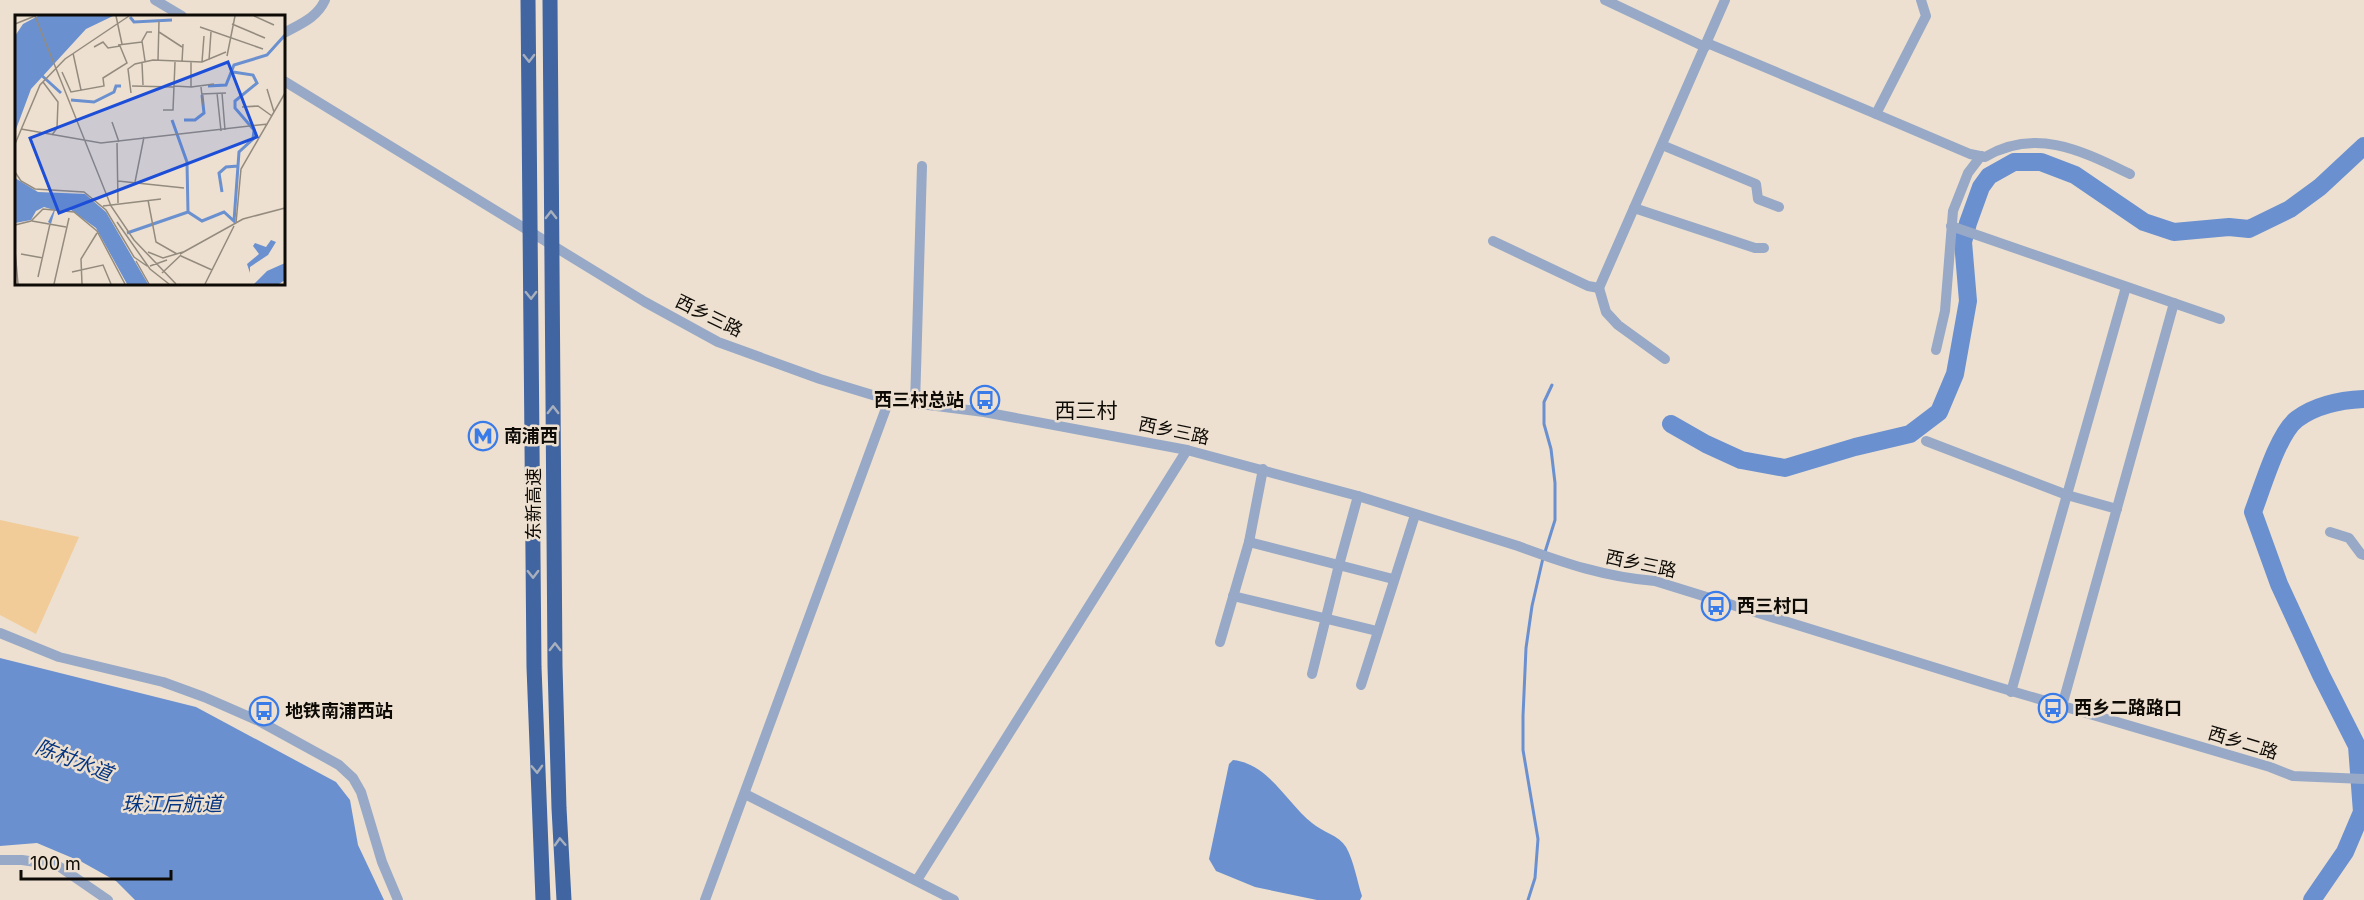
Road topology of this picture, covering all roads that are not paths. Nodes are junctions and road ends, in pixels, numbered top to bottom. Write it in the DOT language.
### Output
graph roads {
  1 [pos="155,0"];
  2 [pos="325,0"];
  3 [pos="528,0"];
  4 [pos="550,0"];
  5 [pos="1605,0"];
  6 [pos="1725,0"];
  7 [pos="1921,0"];
  8 [pos="180,15"];
  9 [pos="285,32"];
  10 [pos="1706,45"];
  11 [pos="285,82"];
  12 [pos="1876,114"];
  13 [pos="1662,145"];
  14 [pos="1981,156"];
  15 [pos="922,166"];
  16 [pos="2130,174"];
  17 [pos="1779,207"];
  18 [pos="1635,208"];
  19 [pos="1952,226"];
  20 [pos="1493,241"];
  21 [pos="1764,248"];
  22 [pos="2126,287"];
  23 [pos="1599,288"];
  24 [pos="2174,303"];
  25 [pos="2220,319"];
  26 [pos="1936,350"];
  27 [pos="1665,358"];
  28 [pos="889,400"];
  29 [pos="915,405"];
  30 [pos="1926,441"];
  31 [pos="1187,450"];
  32 [pos="1263,469"];
  33 [pos="2067,495"];
  34 [pos="1358,496"];
  35 [pos="2116,509"];
  36 [pos="1415,514"];
  37 [pos="2330,532"];
  38 [pos="1249,542"];
  39 [pos="2364,555"];
  40 [pos="1338,565"];
  41 [pos="1393,579"];
  42 [pos="1233,596"];
  43 [pos="1326,619"];
  44 [pos="0,624"];
  45 [pos="1377,631"];
  46 [pos="0,633"];
  47 [pos="1220,642"];
  48 [pos="59,657"];
  49 [pos="1312,674"];
  50 [pos="1360,685"];
  51 [pos="2011,692"];
  52 [pos="2062,706"];
  53 [pos="2364,779"];
  54 [pos="745,795"];
  55 [pos="0,860"];
  56 [pos="917,880"];
  57 [pos="108,900"];
  58 [pos="398,900"];
  59 [pos="543,900"];
  60 [pos="564,900"];
  61 [pos="705,900"];
  62 [pos="954,900"];
  1 -- 8 [label="street"];
  2 -- 9 [label="street"];
  3 -- 59 [label="highway, 东新高速, one-way, bridge"];
  60 -- 4 [label="highway, 东新高速, one-way, bridge"];
  5 -- 10 [label="street"];
  6 -- 10 [label="street"];
  7 -- 12 [label="street"];
  10 -- 12 [label="street"];
  10 -- 13 [label="street"];
  11 -- 28 [label="street, 西乡三路"];
  12 -- 14 [label="street"];
  13 -- 17 [label="street"];
  13 -- 18 [label="street"];
  14 -- 16 [label="street"];
  14 -- 19 [label="street"];
  15 -- 29 [label="street"];
  18 -- 21 [label="street"];
  18 -- 23 [label="street"];
  19 -- 22 [label="street"];
  19 -- 26 [label="street"];
  20 -- 23 [label="street"];
  22 -- 24 [label="street"];
  22 -- 33 [label="street"];
  23 -- 27 [label="street"];
  24 -- 25 [label="street"];
  24 -- 35 [label="street"];
  28 -- 29 [label="street, 西乡三路"];
  28 -- 54 [label="street"];
  29 -- 31 [label="street, 西乡三路"];
  30 -- 33 [label="street"];
  31 -- 32 [label="street, 西乡三路"];
  31 -- 56 [label="street"];
  32 -- 34 [label="street, 西乡三路"];
  32 -- 38 [label="street"];
  33 -- 35 [label="street"];
  33 -- 51 [label="street"];
  34 -- 36 [label="street, 西乡三路"];
  34 -- 40 [label="street"];
  35 -- 52 [label="street"];
  36 -- 41 [label="street"];
  36 -- 51 [label="street, 西乡三路"];
  37 -- 39 [label="street"];
  38 -- 40 [label="street"];
  38 -- 42 [label="street"];
  40 -- 41 [label="street"];
  40 -- 43 [label="street"];
  41 -- 45 [label="street"];
  42 -- 43 [label="street"];
  42 -- 47 [label="street"];
  43 -- 45 [label="street"];
  43 -- 49 [label="street"];
  44 -- 48 [label="street"];
  45 -- 50 [label="street"];
  46 -- 48 [label="street"];
  48 -- 58 [label="street"];
  51 -- 52 [label="street, 西乡二路"];
  52 -- 53 [label="street, 西乡二路"];
  54 -- 56 [label="street"];
  54 -- 61 [label="street"];
  55 -- 57 [label="street"];
  56 -- 62 [label="street"];
}
